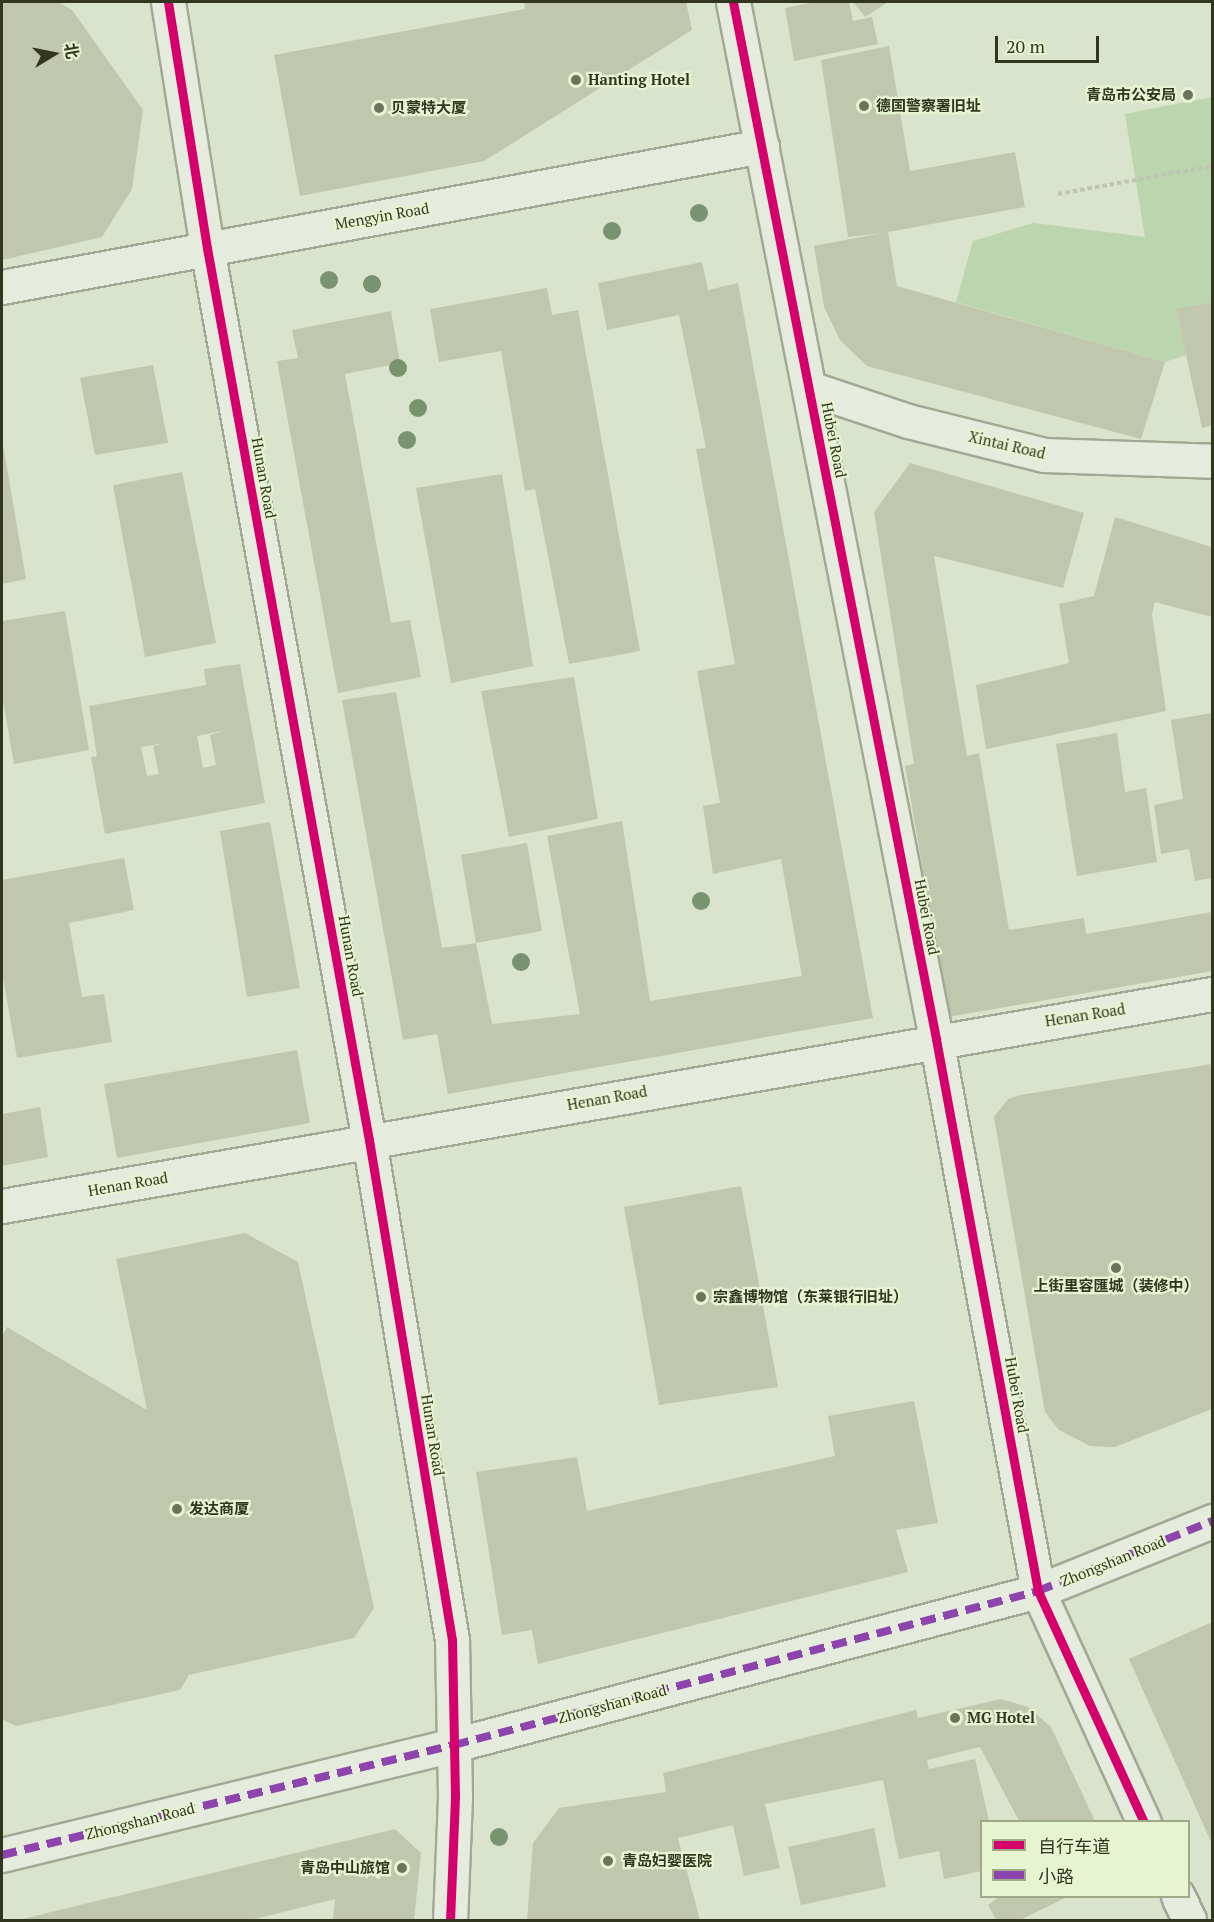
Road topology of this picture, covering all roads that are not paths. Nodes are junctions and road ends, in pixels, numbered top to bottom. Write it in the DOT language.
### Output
graph roads {
  1 [pos="168,2"];
  2 [pos="733,2"];
  3 [pos="762,146"];
  4 [pos="207,248"];
  5 [pos="2,287"];
  6 [pos="809,388"];
  7 [pos="1212,461"];
  8 [pos="1212,994"];
  9 [pos="936,1039"];
  10 [pos="369,1140"];
  11 [pos="2,1206"];
  12 [pos="1212,1521"];
  13 [pos="1038,1591"];
  14 [pos="454,1745"];
  15 [pos="1144,1820"];
  16 [pos="2,1855"];
  17 [pos="1179,1898"];
  18 [pos="450,1920"];
  19 [pos="1190,1920"];
  1 -- 4 [label="street, Hunan Road"];
  2 -- 3 [label="street, Hubei Road"];
  3 -- 4 [label="street, Mengyin Road"];
  3 -- 6 [label="street, Hubei Road"];
  4 -- 5 [label="street, Mengyin Road"];
  4 -- 10 [label="street, Hunan Road"];
  6 -- 7 [label="street, Xintai Road"];
  6 -- 9 [label="street, Hubei Road"];
  8 -- 9 [label="street, Henan Road"];
  9 -- 10 [label="street, Henan Road"];
  9 -- 13 [label="street, Hubei Road"];
  10 -- 11 [label="street, Henan Road"];
  10 -- 14 [label="street, Hunan Road"];
  12 -- 13 [label="street, Zhongshan Road"];
  13 -- 14 [label="street, Zhongshan Road"];
  13 -- 15 [label="street, Hubei Road"];
  14 -- 16 [label="street, Zhongshan Road"];
  14 -- 18 [label="street, Hunan Road"];
  17 -- 19 [label="street"];
}
